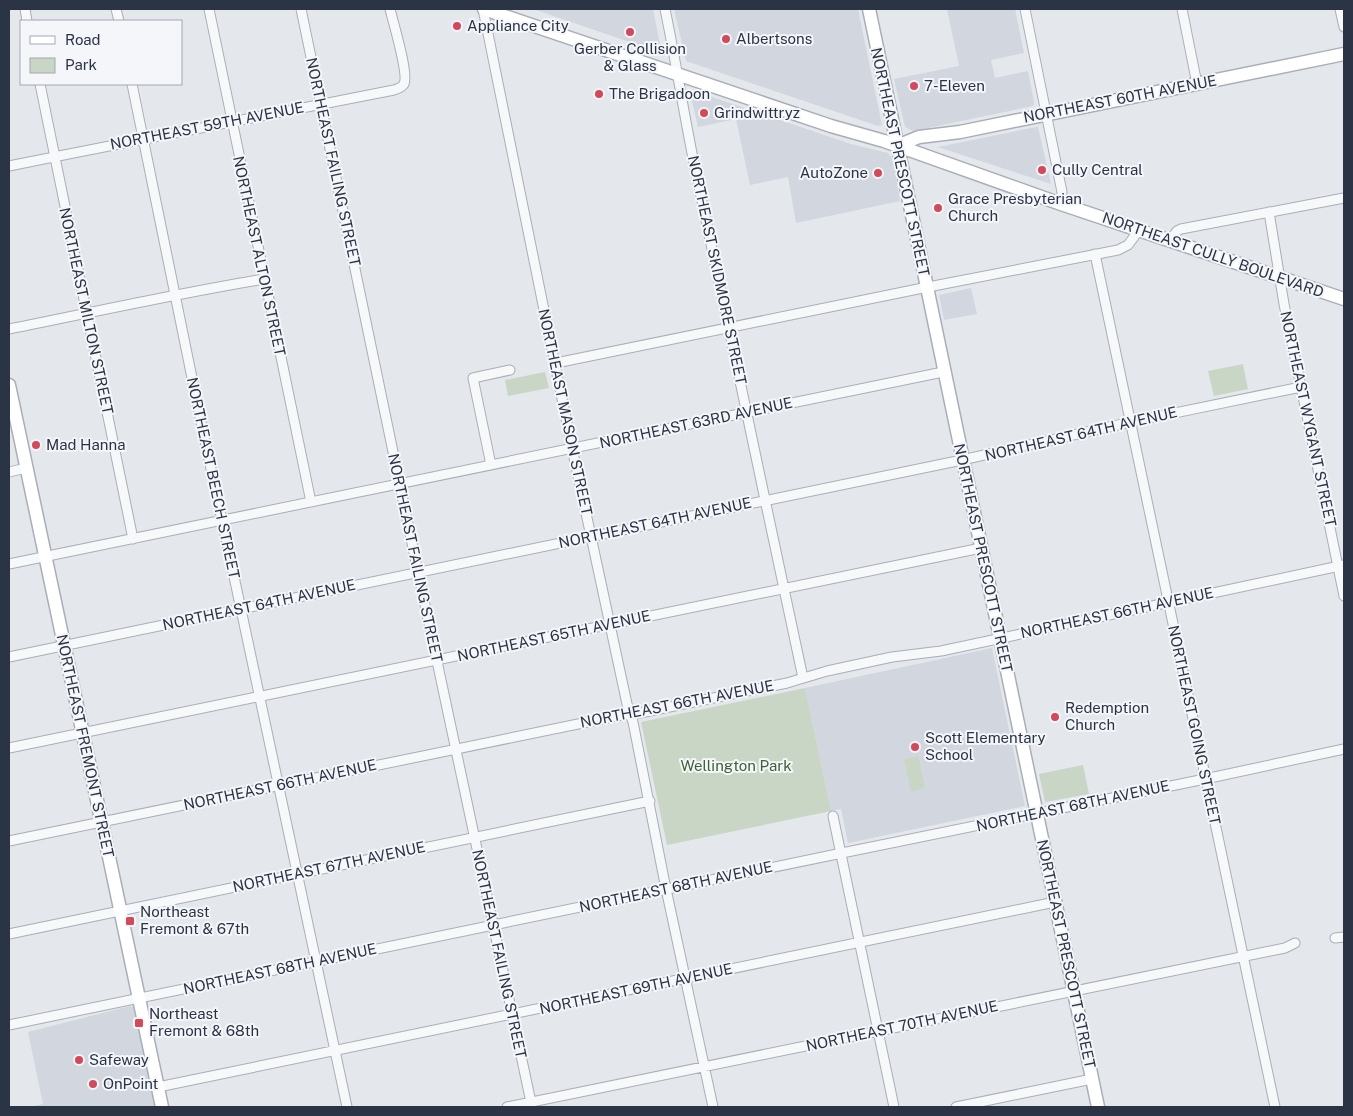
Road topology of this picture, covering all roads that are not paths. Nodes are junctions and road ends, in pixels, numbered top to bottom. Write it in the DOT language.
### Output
graph roads {
  1 [pos="209,9"];
  2 [pos="301,9"];
  3 [pos="390,9"];
  4 [pos="484,9"];
  5 [pos="664,9"];
  6 [pos="869,9"];
  7 [pos="1025,9"];
  8 [pos="1182,9"];
  9 [pos="1340,9"];
  10 [pos="1344,27"];
  11 [pos="1344,54"];
  12 [pos="678,74"];
  13 [pos="1197,84"];
  14 [pos="40,85"];
  15 [pos="132,85"];
  16 [pos="321,104"];
  17 [pos="1047,115"];
  18 [pos="232,122"];
  19 [pos="143,139"];
  20 [pos="897,146"];
  21 [pos="55,157"];
  22 [pos="9,166"];
  23 [pos="1344,198"];
  24 [pos="1061,204"];
  25 [pos="1269,212"];
  26 [pos="1139,230"];
  27 [pos="1170,240"];
  28 [pos="1095,254"];
  29 [pos="1281,278"];
  30 [pos="264,279"];
  31 [pos="926,287"];
  32 [pos="175,295"];
  33 [pos="1344,299"];
  34 [pos="86,314"];
  35 [pos="728,328"];
  36 [pos="9,329"];
  37 [pos="556,363"];
  38 [pos="510,370"];
  39 [pos="944,372"];
  40 [pos="9,385"];
  41 [pos="1301,387"];
  42 [pos="746,412"];
  43 [pos="1131,422"];
  44 [pos="572,448"];
  45 [pos="962,460"];
  46 [pos="491,465"];
  47 [pos="26,468"];
  48 [pos="9,472"];
  49 [pos="399,484"];
  50 [pos="764,500"];
  51 [pos="311,502"];
  52 [pos="222,520"];
  53 [pos="591,536"];
  54 [pos="134,539"];
  55 [pos="981,548"];
  56 [pos="45,557"];
  57 [pos="9,564"];
  58 [pos="1341,566"];
  59 [pos="418,572"];
  60 [pos="784,589"];
  61 [pos="1344,596"];
  62 [pos="1168,602"];
  63 [pos="241,608"];
  64 [pos="610,625"];
  65 [pos="999,638"];
  66 [pos="64,645"];
  67 [pos="9,657"];
  68 [pos="436,661"];
  69 [pos="803,678"];
  70 [pos="259,697"];
  71 [pos="630,714"];
  72 [pos="83,733"];
  73 [pos="9,748"];
  74 [pos="455,749"];
  75 [pos="1344,749"];
  76 [pos="1206,779"];
  77 [pos="278,786"];
  78 [pos="650,801"];
  79 [pos="1036,814"];
  80 [pos="833,816"];
  81 [pos="102,822"];
  82 [pos="474,837"];
  83 [pos="9,841"];
  84 [pos="842,852"];
  85 [pos="297,873"];
  86 [pos="666,889"];
  87 [pos="1055,902"];
  88 [pos="120,910"];
  89 [pos="493,925"];
  90 [pos="9,934"];
  91 [pos="859,943"];
  92 [pos="1295,943"];
  93 [pos="1243,956"];
  94 [pos="317,961"];
  95 [pos="685,978"];
  96 [pos="1074,991"];
  97 [pos="139,999"];
  98 [pos="512,1014"];
  99 [pos="9,1025"];
  100 [pos="878,1031"];
  101 [pos="335,1051"];
  102 [pos="704,1067"];
  103 [pos="1092,1079"];
  104 [pos="158,1088"];
  105 [pos="531,1105"];
  106 [pos="162,1107"];
  107 [pos="347,1107"];
  108 [pos="507,1107"];
  109 [pos="713,1107"];
  110 [pos="894,1107"];
  111 [pos="956,1107"];
  112 [pos="1098,1107"];
  113 [pos="1274,1107"];
  1 -- 18 [label="street, NORTHEAST ALTON STREET"];
  2 -- 16 [label="street, NORTHEAST FAILING STREET"];
  3 -- 16 [label="street, NORTHEAST 59TH AVENUE"];
  4 -- 12 [label="main road, NORTHEAST CULLY BOULEVARD"];
  4 -- 37 [label="street, NORTHEAST MASON STREET"];
  5 -- 12 [label="street, NORTHEAST SKIDMORE STREET"];
  6 -- 20 [label="main road, NORTHEAST PRESCOTT STREET"];
  7 -- 17 [label="street"];
  8 -- 13 [label="street"];
  9 -- 10 [label="street"];
  11 -- 13 [label="main road, NORTHEAST 60TH AVENUE"];
  12 -- 20 [label="main road, NORTHEAST CULLY BOULEVARD"];
  12 -- 35 [label="street, NORTHEAST SKIDMORE STREET"];
  13 -- 17 [label="main road, NORTHEAST 60TH AVENUE"];
  14 -- 21 [label="street, NORTHEAST MILTON STREET"];
  15 -- 19 [label="street, NORTHEAST BEECH STREET"];
  16 -- 18 [label="street, NORTHEAST 59TH AVENUE"];
  16 -- 49 [label="street, NORTHEAST FAILING STREET"];
  17 -- 20 [label="main road, NORTHEAST 60TH AVENUE"];
  17 -- 24 [label="street"];
  18 -- 19 [label="street, NORTHEAST 59TH AVENUE"];
  18 -- 30 [label="street, NORTHEAST ALTON STREET"];
  19 -- 21 [label="street, NORTHEAST 59TH AVENUE"];
  19 -- 32 [label="street, NORTHEAST BEECH STREET"];
  20 -- 24 [label="main road, NORTHEAST CULLY BOULEVARD"];
  20 -- 31 [label="main road, NORTHEAST PRESCOTT STREET"];
  21 -- 22 [label="street, NORTHEAST 59TH AVENUE"];
  21 -- 34 [label="street, NORTHEAST MILTON STREET"];
  23 -- 25 [label="street"];
  24 -- 26 [label="main road, NORTHEAST CULLY BOULEVARD"];
  25 -- 27 [label="street"];
  25 -- 29 [label="street, NORTHEAST WYGANT STREET"];
  26 -- 27 [label="main road, NORTHEAST CULLY BOULEVARD"];
  26 -- 28 [label="street"];
  27 -- 29 [label="main road, NORTHEAST CULLY BOULEVARD"];
  28 -- 31 [label="street"];
  28 -- 43 [label="street, NORTHEAST GOING STREET"];
  29 -- 33 [label="main road, NORTHEAST CULLY BOULEVARD"];
  29 -- 41 [label="street, NORTHEAST WYGANT STREET"];
  30 -- 32 [label="street"];
  30 -- 51 [label="street, NORTHEAST ALTON STREET"];
  31 -- 35 [label="street"];
  31 -- 39 [label="main road, NORTHEAST PRESCOTT STREET"];
  32 -- 34 [label="street"];
  32 -- 52 [label="street, NORTHEAST BEECH STREET"];
  34 -- 36 [label="street"];
  34 -- 54 [label="street, NORTHEAST MILTON STREET"];
  35 -- 37 [label="street"];
  35 -- 42 [label="street, NORTHEAST SKIDMORE STREET"];
  37 -- 44 [label="street, NORTHEAST MASON STREET"];
  38 -- 46 [label="street"];
  39 -- 42 [label="street, NORTHEAST 63RD AVENUE"];
  39 -- 45 [label="main road, NORTHEAST PRESCOTT STREET"];
  40 -- 47 [label="main road, NORTHEAST FREMONT STREET"];
  41 -- 43 [label="street, NORTHEAST 64TH AVENUE"];
  41 -- 58 [label="street, NORTHEAST WYGANT STREET"];
  42 -- 44 [label="street, NORTHEAST 63RD AVENUE"];
  42 -- 50 [label="street, NORTHEAST SKIDMORE STREET"];
  43 -- 45 [label="street, NORTHEAST 64TH AVENUE"];
  43 -- 62 [label="street, NORTHEAST GOING STREET"];
  44 -- 46 [label="street, NORTHEAST 63RD AVENUE"];
  44 -- 53 [label="street, NORTHEAST MASON STREET"];
  45 -- 50 [label="street, NORTHEAST 64TH AVENUE"];
  45 -- 55 [label="main road, NORTHEAST PRESCOTT STREET"];
  46 -- 49 [label="street, NORTHEAST 63RD AVENUE"];
  47 -- 48 [label="street"];
  47 -- 56 [label="main road, NORTHEAST FREMONT STREET"];
  49 -- 51 [label="street, NORTHEAST 63RD AVENUE"];
  49 -- 59 [label="street, NORTHEAST FAILING STREET"];
  50 -- 53 [label="street, NORTHEAST 64TH AVENUE"];
  50 -- 60 [label="street, NORTHEAST SKIDMORE STREET"];
  51 -- 52 [label="street, NORTHEAST 63RD AVENUE"];
  52 -- 54 [label="street, NORTHEAST 63RD AVENUE"];
  52 -- 63 [label="street, NORTHEAST BEECH STREET"];
  53 -- 59 [label="street, NORTHEAST 64TH AVENUE"];
  53 -- 64 [label="street, NORTHEAST MASON STREET"];
  54 -- 56 [label="street, NORTHEAST 63RD AVENUE"];
  55 -- 60 [label="street, NORTHEAST 65TH AVENUE"];
  55 -- 65 [label="main road, NORTHEAST PRESCOTT STREET"];
  56 -- 57 [label="street, NORTHEAST 63RD AVENUE"];
  56 -- 66 [label="main road, NORTHEAST FREMONT STREET"];
  58 -- 61 [label="street, NORTHEAST WYGANT STREET"];
  58 -- 62 [label="street, NORTHEAST 66TH AVENUE"];
  59 -- 63 [label="street, NORTHEAST 64TH AVENUE"];
  59 -- 68 [label="street, NORTHEAST FAILING STREET"];
  60 -- 64 [label="street, NORTHEAST 65TH AVENUE"];
  60 -- 69 [label="street, NORTHEAST SKIDMORE STREET"];
  62 -- 65 [label="street, NORTHEAST 66TH AVENUE"];
  62 -- 76 [label="street, NORTHEAST GOING STREET"];
  63 -- 66 [label="street, NORTHEAST 64TH AVENUE"];
  63 -- 70 [label="street, NORTHEAST BEECH STREET"];
  64 -- 68 [label="street, NORTHEAST 65TH AVENUE"];
  64 -- 71 [label="street, NORTHEAST MASON STREET"];
  65 -- 69 [label="street, NORTHEAST 66TH AVENUE"];
  65 -- 79 [label="main road, NORTHEAST PRESCOTT STREET"];
  66 -- 67 [label="street, NORTHEAST 64TH AVENUE"];
  66 -- 72 [label="main road, NORTHEAST FREMONT STREET"];
  68 -- 70 [label="street, NORTHEAST 65TH AVENUE"];
  68 -- 74 [label="street, NORTHEAST FAILING STREET"];
  69 -- 71 [label="street, NORTHEAST 66TH AVENUE"];
  70 -- 72 [label="street, NORTHEAST 65TH AVENUE"];
  70 -- 77 [label="street, NORTHEAST BEECH STREET"];
  71 -- 74 [label="street, NORTHEAST 66TH AVENUE"];
  71 -- 78 [label="street, NORTHEAST MASON STREET"];
  72 -- 73 [label="street, NORTHEAST 65TH AVENUE"];
  72 -- 81 [label="main road, NORTHEAST FREMONT STREET"];
  74 -- 77 [label="street, NORTHEAST 66TH AVENUE"];
  74 -- 82 [label="street, NORTHEAST FAILING STREET"];
  75 -- 76 [label="street, NORTHEAST 68TH AVENUE"];
  76 -- 79 [label="street, NORTHEAST 68TH AVENUE"];
  76 -- 93 [label="street, NORTHEAST GOING STREET"];
  77 -- 81 [label="street, NORTHEAST 66TH AVENUE"];
  77 -- 85 [label="street, NORTHEAST BEECH STREET"];
  78 -- 82 [label="street, NORTHEAST 67TH AVENUE"];
  78 -- 86 [label="street, NORTHEAST MASON STREET"];
  79 -- 84 [label="street, NORTHEAST 68TH AVENUE"];
  79 -- 87 [label="main road, NORTHEAST PRESCOTT STREET"];
  80 -- 84 [label="street"];
  81 -- 83 [label="street, NORTHEAST 66TH AVENUE"];
  81 -- 88 [label="main road, NORTHEAST FREMONT STREET"];
  82 -- 85 [label="street, NORTHEAST 67TH AVENUE"];
  82 -- 89 [label="street, NORTHEAST FAILING STREET"];
  84 -- 86 [label="street, NORTHEAST 68TH AVENUE"];
  84 -- 91 [label="street"];
  85 -- 88 [label="street, NORTHEAST 67TH AVENUE"];
  85 -- 94 [label="street, NORTHEAST BEECH STREET"];
  86 -- 89 [label="street, NORTHEAST 68TH AVENUE"];
  86 -- 95 [label="street, NORTHEAST MASON STREET"];
  87 -- 91 [label="street, NORTHEAST 69TH AVENUE"];
  87 -- 96 [label="main road, NORTHEAST PRESCOTT STREET"];
  88 -- 90 [label="street, NORTHEAST 67TH AVENUE"];
  88 -- 97 [label="main road, NORTHEAST FREMONT STREET"];
  89 -- 94 [label="street, NORTHEAST 68TH AVENUE"];
  89 -- 98 [label="street, NORTHEAST FAILING STREET"];
  91 -- 95 [label="street, NORTHEAST 69TH AVENUE"];
  91 -- 100 [label="street"];
  92 -- 93 [label="street, NORTHEAST 70TH AVENUE"];
  93 -- 96 [label="street, NORTHEAST 70TH AVENUE"];
  93 -- 113 [label="street, NORTHEAST GOING STREET"];
  94 -- 97 [label="street, NORTHEAST 68TH AVENUE"];
  94 -- 101 [label="street, NORTHEAST BEECH STREET"];
  95 -- 98 [label="street, NORTHEAST 69TH AVENUE"];
  95 -- 102 [label="street, NORTHEAST MASON STREET"];
  96 -- 100 [label="street, NORTHEAST 70TH AVENUE"];
  96 -- 103 [label="main road, NORTHEAST PRESCOTT STREET"];
  97 -- 99 [label="street, NORTHEAST 68TH AVENUE"];
  97 -- 104 [label="main road, NORTHEAST FREMONT STREET"];
  98 -- 101 [label="street, NORTHEAST 69TH AVENUE"];
  98 -- 105 [label="street, NORTHEAST FAILING STREET"];
  100 -- 102 [label="street, NORTHEAST 70TH AVENUE"];
  100 -- 110 [label="street"];
  101 -- 104 [label="street, NORTHEAST 69TH AVENUE"];
  101 -- 107 [label="street, NORTHEAST BEECH STREET"];
  102 -- 105 [label="street, NORTHEAST 70TH AVENUE"];
  102 -- 109 [label="street, NORTHEAST MASON STREET"];
  103 -- 111 [label="street"];
  103 -- 112 [label="main road, NORTHEAST PRESCOTT STREET"];
  104 -- 106 [label="main road, NORTHEAST FREMONT STREET"];
  105 -- 108 [label="street, NORTHEAST 70TH AVENUE"];
}
